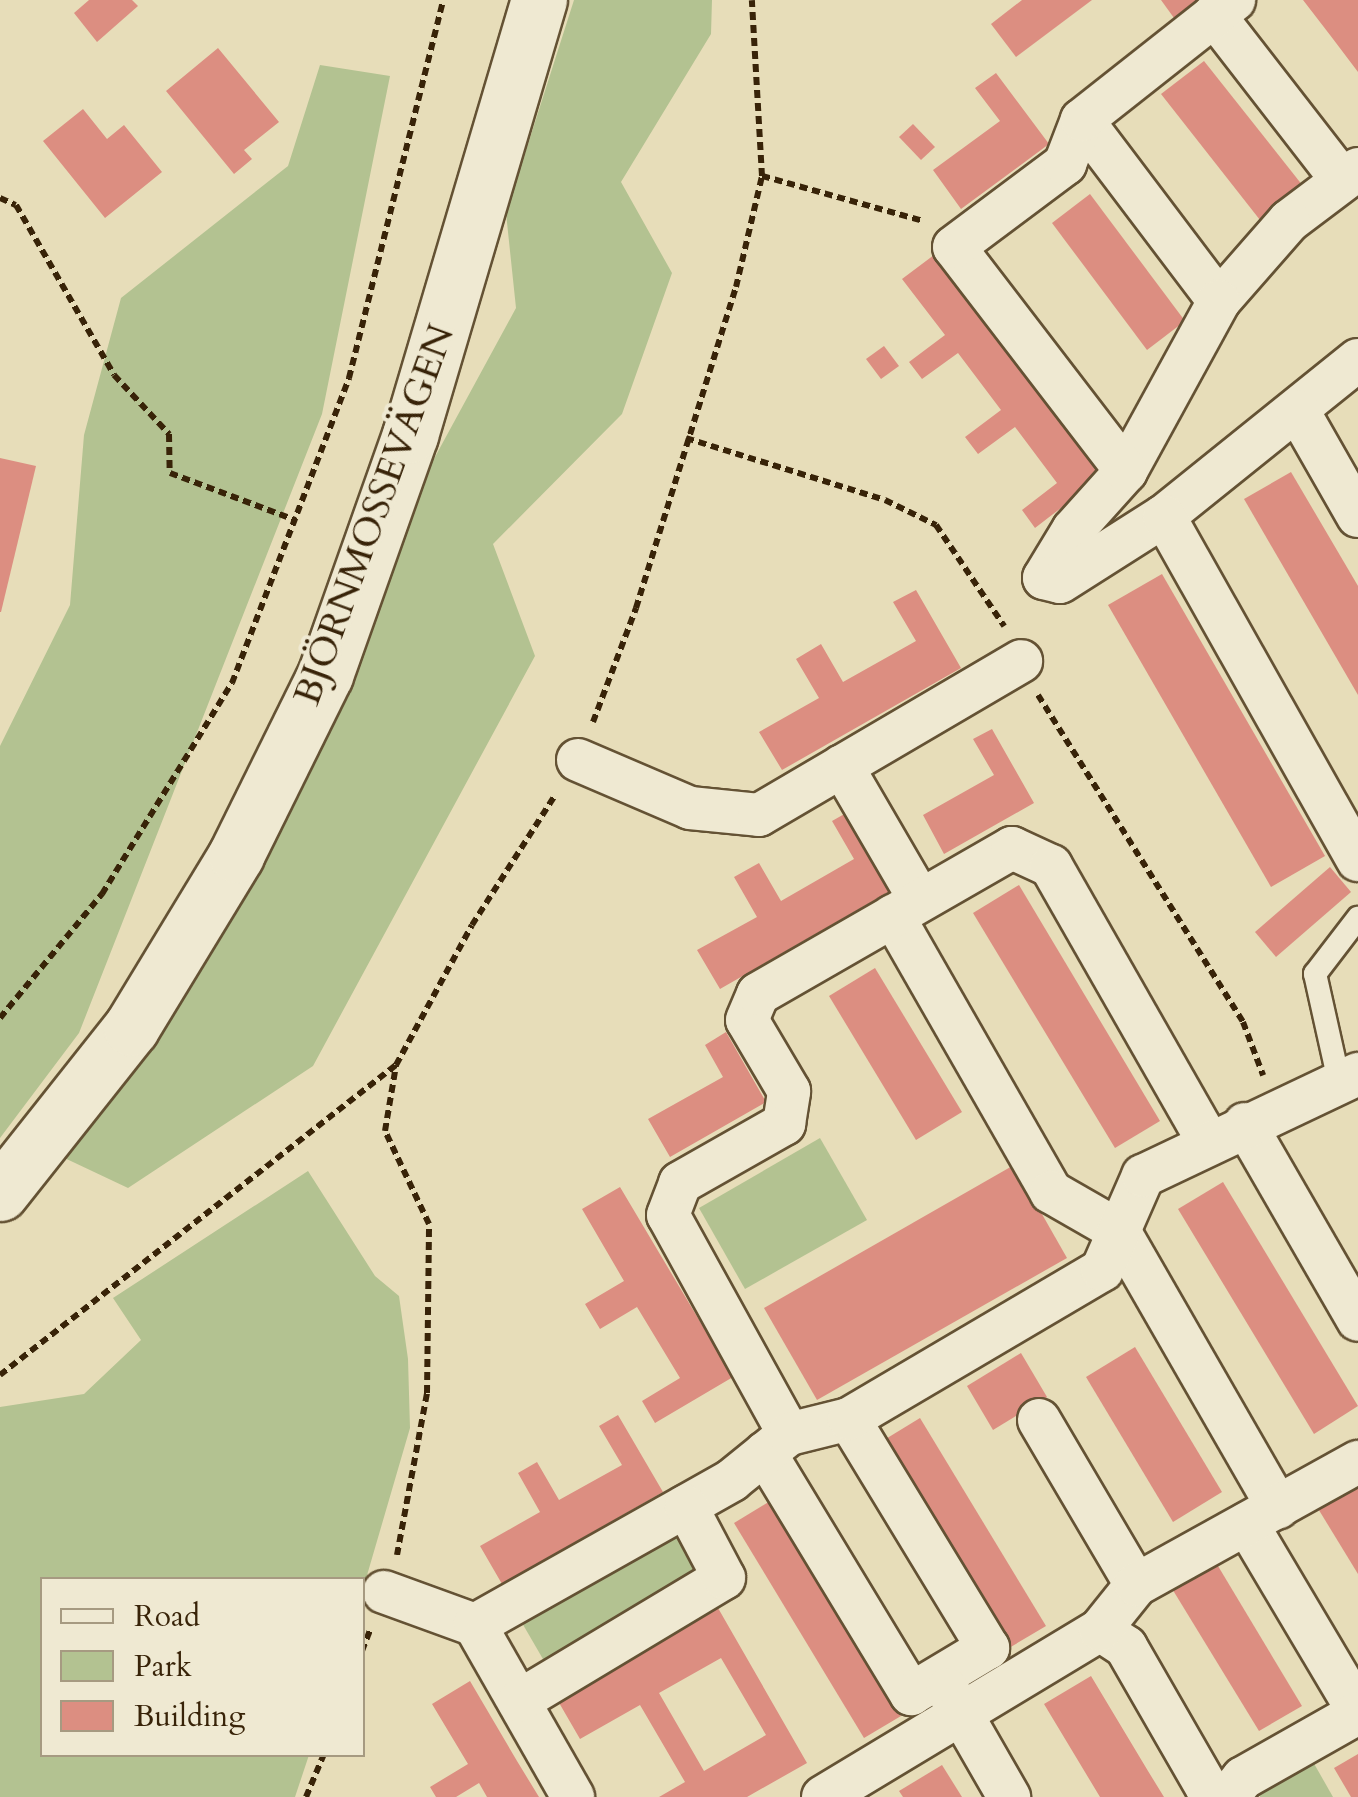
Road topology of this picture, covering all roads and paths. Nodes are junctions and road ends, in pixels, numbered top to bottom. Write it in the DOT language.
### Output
graph roads {
  1 [pos="443,0"];
  2 [pos="539,0"];
  3 [pos="752,0"];
  4 [pos="1224,8"];
  5 [pos="1082,120"];
  6 [pos="1350,174"];
  7 [pos="762,176"];
  8 [pos="0,198"];
  9 [pos="954,247"];
  10 [pos="1219,301"];
  11 [pos="1358,360"];
  12 [pos="1298,412"];
  13 [pos="686,438"];
  14 [pos="1126,471"];
  15 [pos="1164,516"];
  16 [pos="1358,516"];
  17 [pos="295,520"];
  18 [pos="1021,661"];
  19 [pos="578,760"];
  20 [pos="842,766"];
  21 [pos="1358,860"];
  22 [pos="907,908"];
  23 [pos="1358,918"];
  24 [pos="0,1018"];
  25 [pos="396,1065"];
  26 [pos="1348,1077"];
  27 [pos="1243,1125"];
  28 [pos="0,1193"];
  29 [pos="1119,1232"];
  30 [pos="1358,1320"];
  31 [pos="0,1375"];
  32 [pos="850,1419"];
  33 [pos="1038,1420"];
  34 [pos="777,1444"];
  35 [pos="1358,1462"];
  36 [pos="686,1506"];
  37 [pos="1262,1516"];
  38 [pos="1136,1584"];
  39 [pos="384,1592"];
  40 [pos="475,1625"];
  41 [pos="1100,1630"];
  42 [pos="365,1643"];
  43 [pos="940,1677"];
  44 [pos="518,1701"];
  45 [pos="1358,1712"];
  46 [pos="961,1714"];
  47 [pos="323,1757"];
  48 [pos="306,1797"];
  49 [pos="572,1797"];
  50 [pos="823,1797"];
  51 [pos="1009,1797"];
  52 [pos="1219,1797"];
  53 [pos="1228,1797"];
  1 -- 17 [label="path"];
  2 -- 28 [label="street, BJÖRNMOSSEVÄGEN"];
  3 -- 7 [label="path"];
  4 -- 5 [label="street"];
  4 -- 6 [label="street"];
  5 -- 9 [label="street"];
  5 -- 10 [label="street"];
  6 -- 10 [label="street"];
  7 -- 9 [label="path"];
  7 -- 13 [label="path"];
  8 -- 17 [label="path"];
  9 -- 14 [label="street"];
  10 -- 14 [label="street"];
  11 -- 12 [label="street"];
  12 -- 15 [label="street"];
  12 -- 16 [label="street"];
  13 -- 18 [label="path"];
  13 -- 19 [label="path"];
  14 -- 15 [label="street"];
  15 -- 21 [label="street"];
  17 -- 24 [label="path"];
  18 -- 20 [label="street"];
  18 -- 27 [label="path"];
  19 -- 20 [label="street"];
  19 -- 25 [label="path"];
  20 -- 22 [label="street"];
  22 -- 27 [label="street"];
  22 -- 29 [label="street"];
  22 -- 34 [label="street"];
  23 -- 26 [label="lane"];
  25 -- 31 [label="path"];
  25 -- 39 [label="path"];
  26 -- 27 [label="street"];
  27 -- 29 [label="street"];
  27 -- 30 [label="street"];
  29 -- 32 [label="street"];
  29 -- 37 [label="street"];
  32 -- 34 [label="street"];
  32 -- 43 [label="street"];
  33 -- 38 [label="street"];
  34 -- 36 [label="street"];
  34 -- 43 [label="street"];
  35 -- 37 [label="street"];
  36 -- 40 [label="street"];
  36 -- 44 [label="street"];
  37 -- 38 [label="street"];
  37 -- 45 [label="street"];
  38 -- 41 [label="street"];
  39 -- 40 [label="street"];
  39 -- 42 [label="path"];
  40 -- 44 [label="street"];
  41 -- 46 [label="street"];
  41 -- 52 [label="street"];
  43 -- 46 [label="street"];
  44 -- 49 [label="street"];
  45 -- 53 [label="street"];
  46 -- 50 [label="street"];
  46 -- 51 [label="street"];
  47 -- 48 [label="path"];
}
